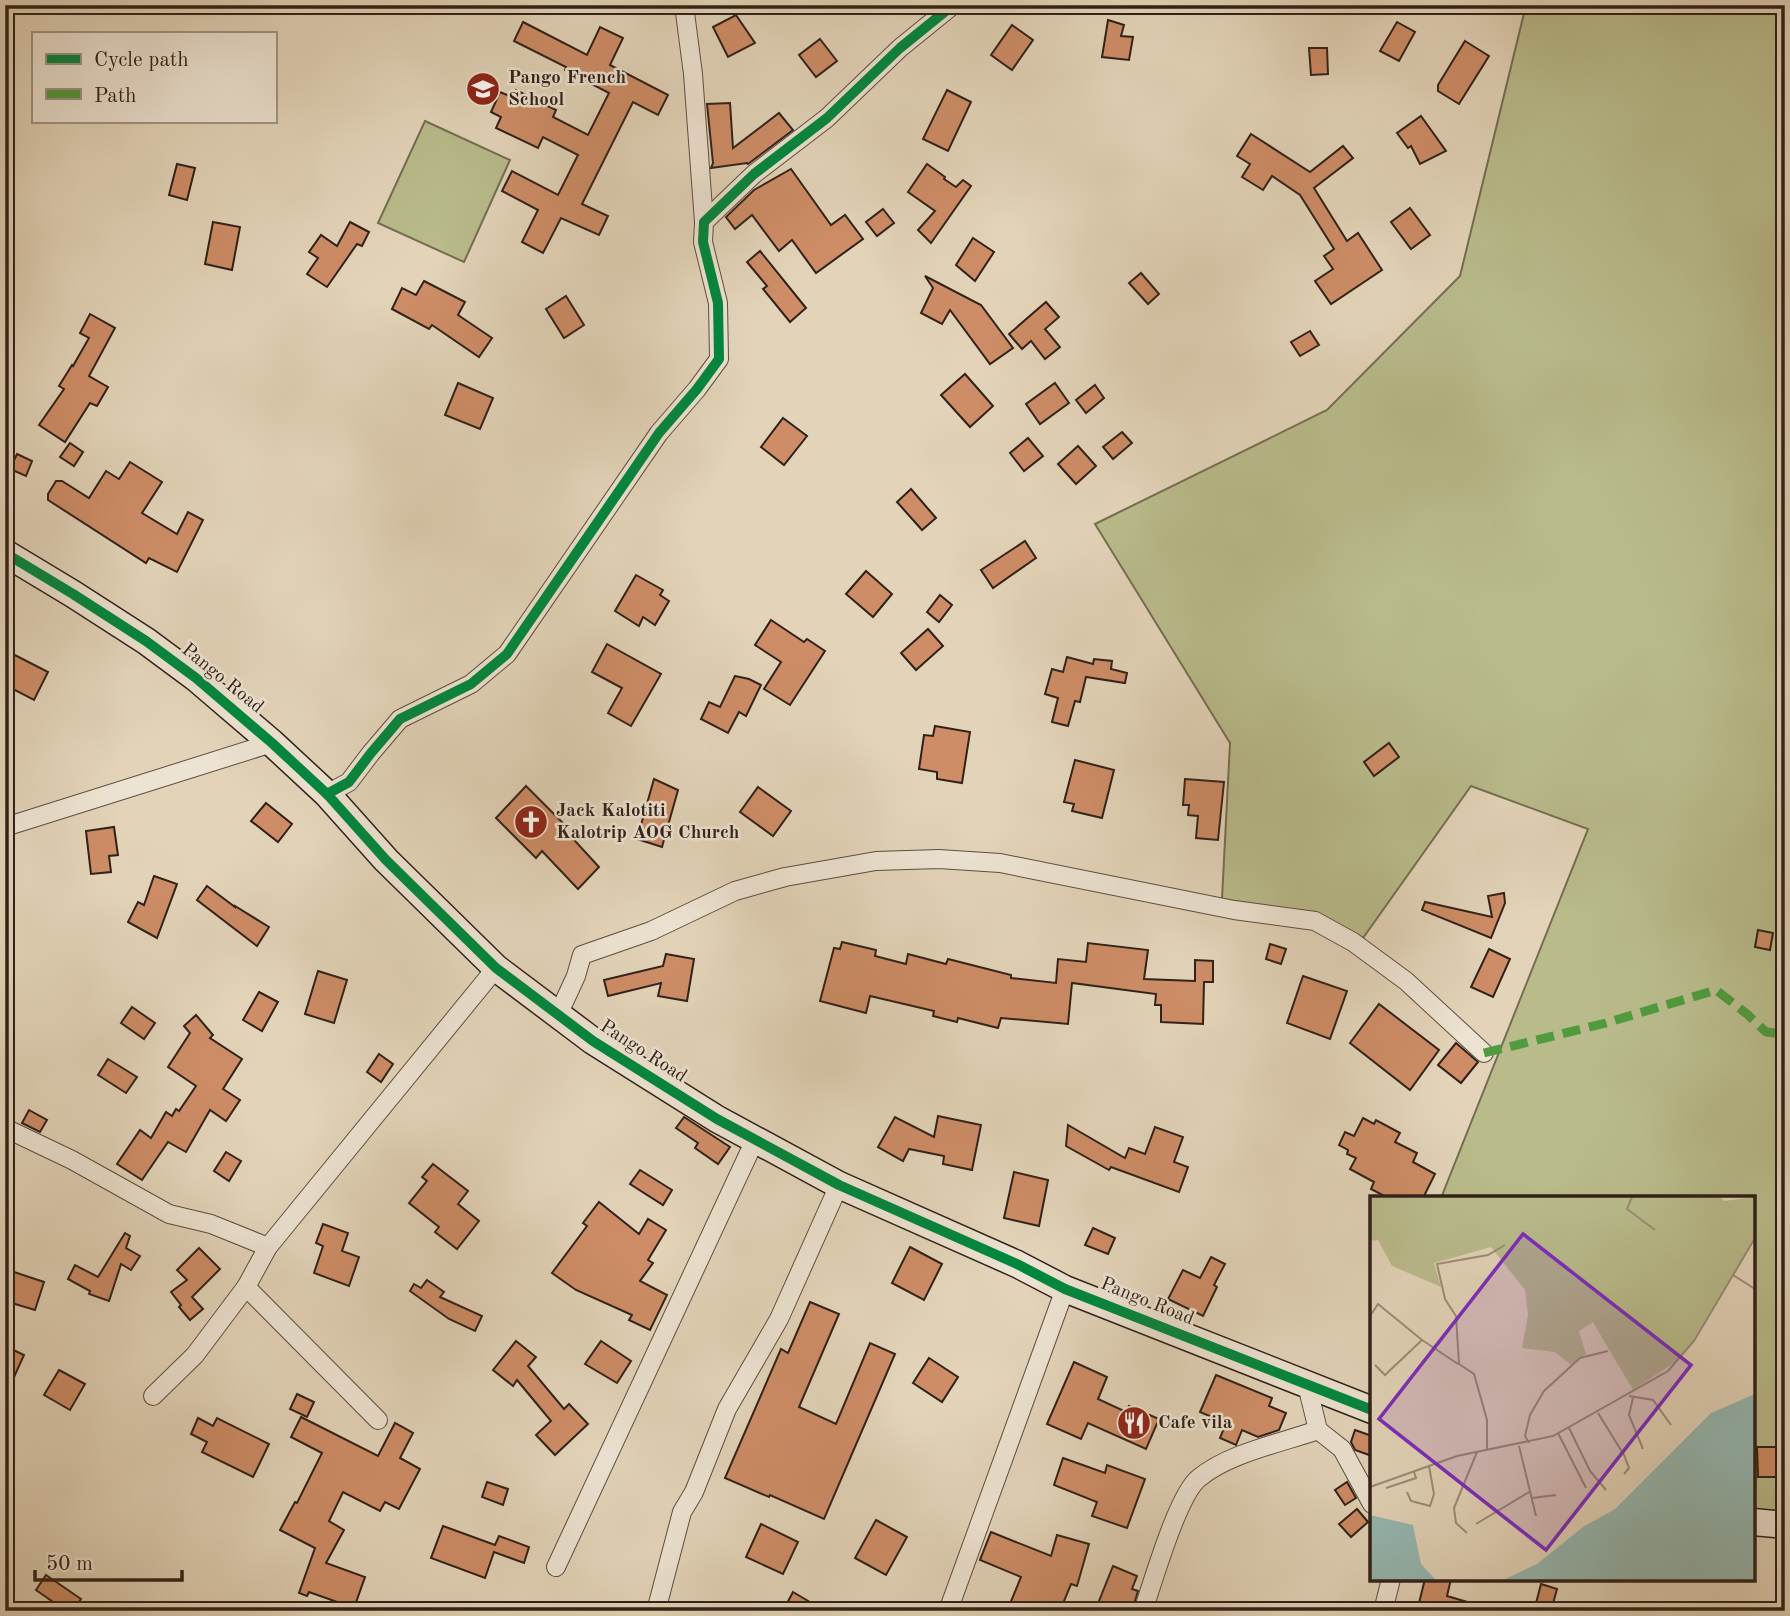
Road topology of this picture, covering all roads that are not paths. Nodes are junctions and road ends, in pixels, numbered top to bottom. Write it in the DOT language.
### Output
graph roads {
  1 [pos="684,5"];
  2 [pos="953,5"];
  3 [pos="704,222"];
  4 [pos="5,553"];
  5 [pos="272,743"];
  6 [pos="327,794"];
  7 [pos="5,827"];
  8 [pos="496,968"];
  9 [pos="558,1015"];
  10 [pos="1484,1053"];
  11 [pos="5,1128"];
  12 [pos="755,1140"];
  13 [pos="839,1185"];
  14 [pos="268,1247"];
  15 [pos="246,1287"];
  16 [pos="1065,1289"];
  17 [pos="1307,1385"];
  18 [pos="153,1396"];
  19 [pos="1370,1409"];
  20 [pos="377,1420"];
  21 [pos="1318,1430"];
  22 [pos="1370,1500"];
  23 [pos="1755,1522"];
  24 [pos="1785,1525"];
  25 [pos="556,1567"];
  26 [pos="1390,1581"];
  27 [pos="656,1611"];
  28 [pos="948,1611"];
  29 [pos="1143,1611"];
  30 [pos="1383,1611"];
  1 -- 3 [label="street"];
  2 -- 3 [label="street"];
  3 -- 6 [label="street"];
  4 -- 5 [label="street, Pango Road"];
  5 -- 6 [label="street, Pango Road"];
  5 -- 7 [label="street"];
  6 -- 8 [label="street, Pango Road"];
  8 -- 9 [label="street, Pango Road"];
  8 -- 14 [label="street"];
  9 -- 10 [label="street"];
  9 -- 12 [label="street, Pango Road"];
  11 -- 14 [label="street"];
  12 -- 13 [label="street, Pango Road"];
  12 -- 25 [label="street"];
  13 -- 16 [label="street, Pango Road"];
  13 -- 27 [label="street"];
  14 -- 15 [label="street"];
  15 -- 18 [label="street"];
  15 -- 20 [label="street"];
  16 -- 17 [label="street, Pango Road"];
  16 -- 28 [label="street"];
  17 -- 19 [label="street, Pango Road"];
  17 -- 21 [label="street"];
  21 -- 22 [label="street"];
  21 -- 29 [label="street"];
  23 -- 24 [label="street"];
  26 -- 30 [label="street"];
}
